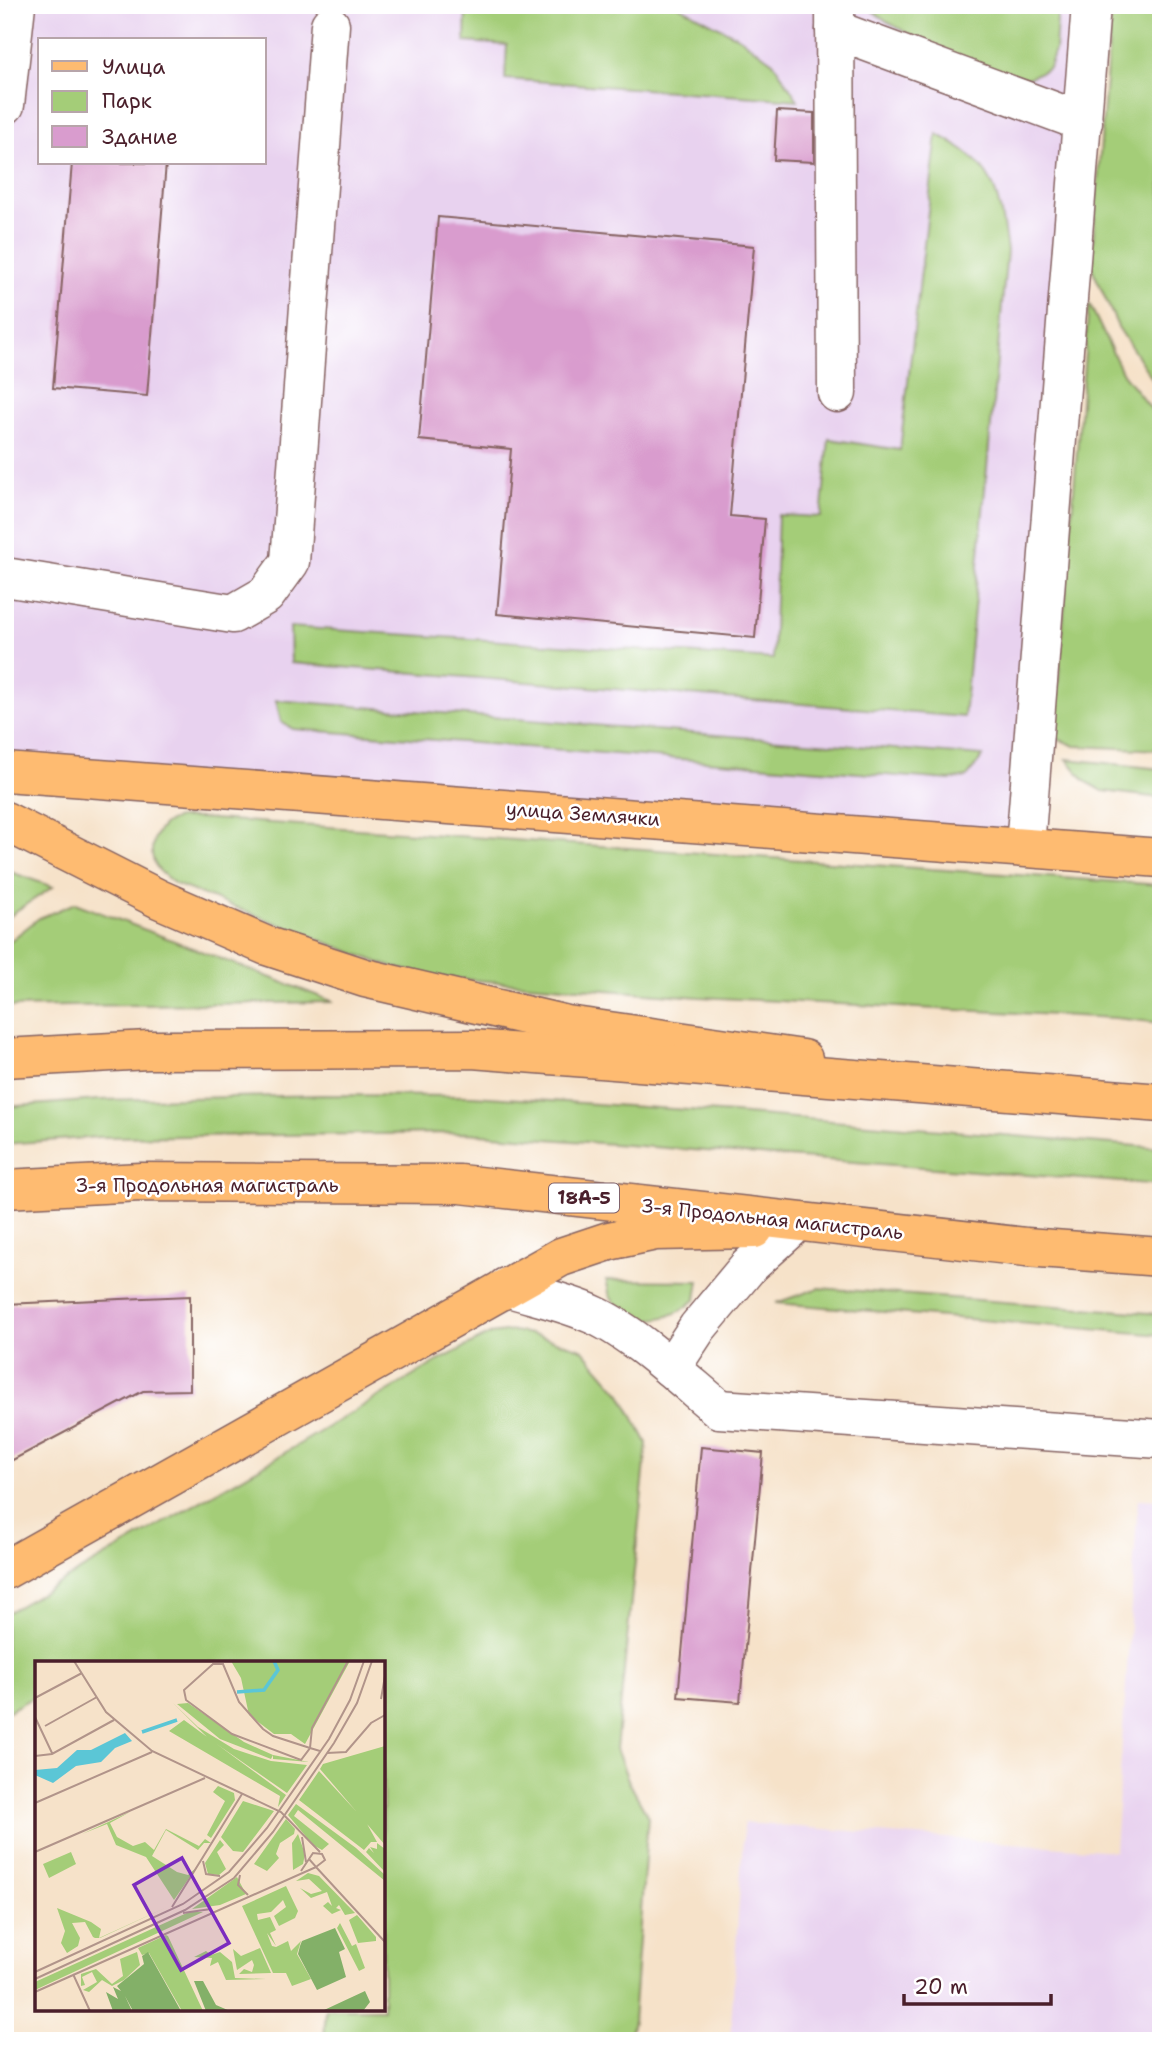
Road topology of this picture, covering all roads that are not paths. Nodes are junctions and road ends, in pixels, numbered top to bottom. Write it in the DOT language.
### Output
graph roads {
  1 [pos="16,5"];
  2 [pos="1091,5"];
  3 [pos="835,18"];
  4 [pos="330,25"];
  5 [pos="5,105"];
  6 [pos="1083,122"];
  7 [pos="837,393"];
  8 [pos="5,577"];
  9 [pos="5,772"];
  10 [pos="5,821"];
  11 [pos="1025,847"];
  12 [pos="1161,858"];
  13 [pos="5,1058"];
  14 [pos="1044,1093"];
  15 [pos="1161,1103"];
  16 [pos="5,1189"];
  17 [pos="790,1229"];
  18 [pos="1026,1247"];
  19 [pos="1161,1256"];
  20 [pos="506,1287"];
  21 [pos="671,1368"];
  22 [pos="1161,1439"];
  23 [pos="5,1570"];
  1 -- 5 [label="lane"];
  2 -- 6 [label="lane"];
  3 -- 6 [label="lane"];
  3 -- 7 [label="lane"];
  4 -- 8 [label="lane"];
  6 -- 11 [label="lane"];
  9 -- 11 [label="main road, улица Землячки"];
  10 -- 14 [label="main road"];
  11 -- 12 [label="main road, улица Землячки"];
  13 -- 14 [label="main road"];
  14 -- 15 [label="main road"];
  16 -- 18 [label="main road, 3-я Продольная магистраль / 18А-5"];
  17 -- 18 [label="main road"];
  17 -- 20 [label="main road"];
  17 -- 21 [label="lane"];
  18 -- 19 [label="main road, 3-я Продольная магистраль / 18А-5"];
  20 -- 21 [label="lane"];
  20 -- 23 [label="main road"];
  21 -- 22 [label="lane"];
}
